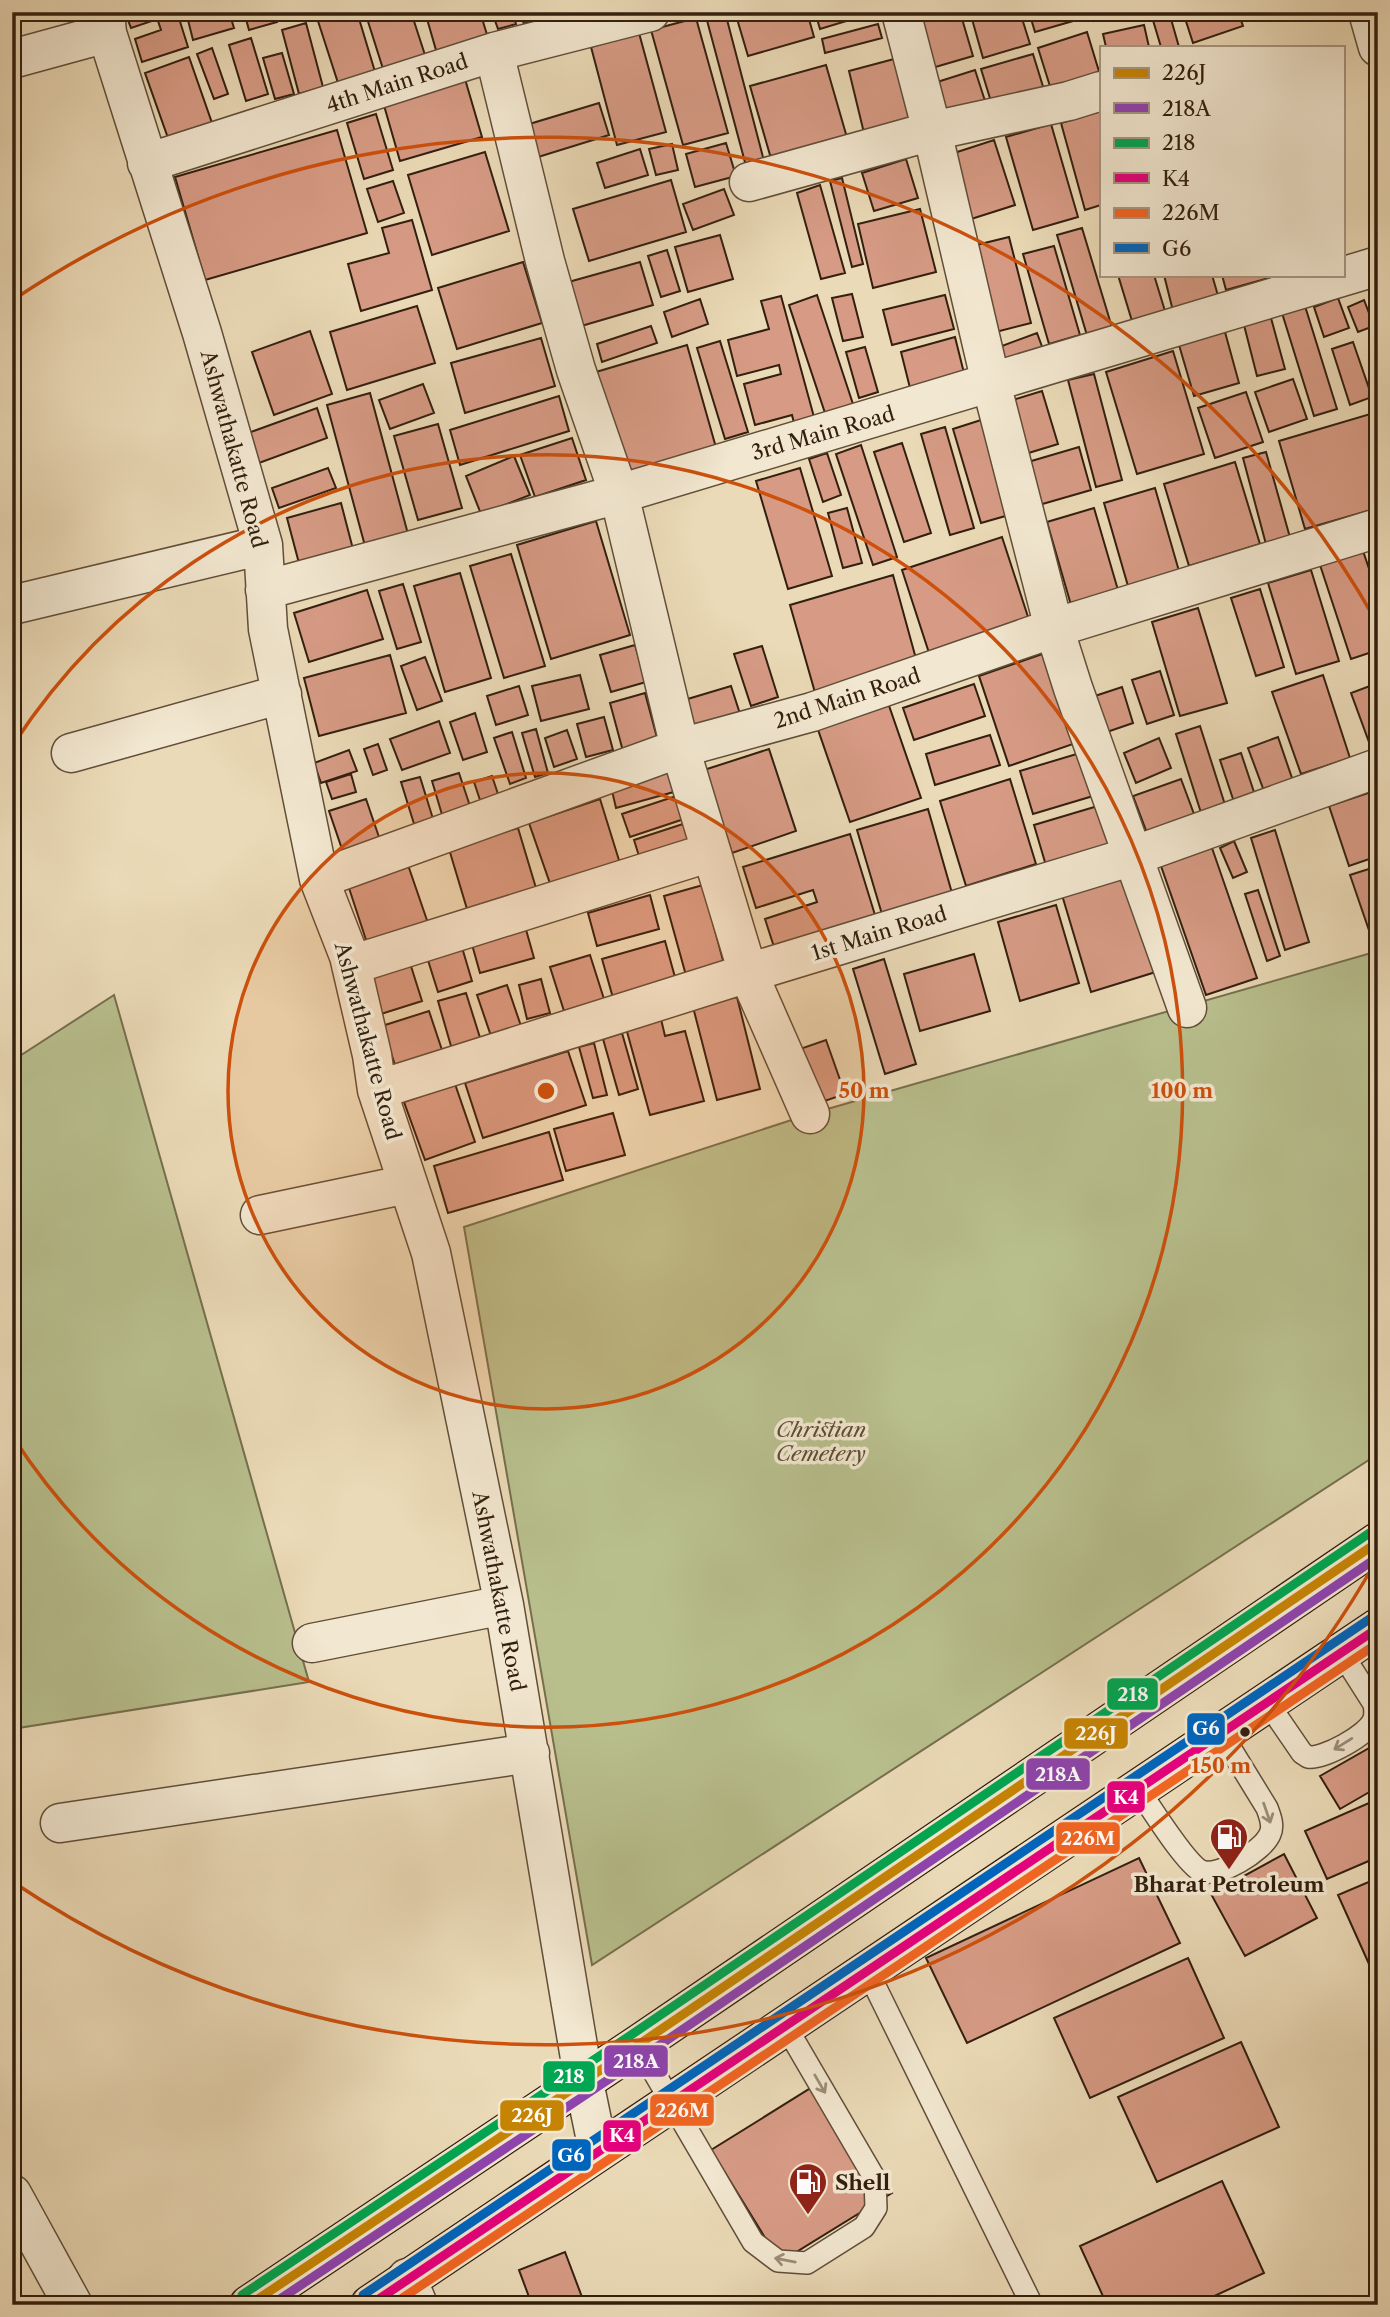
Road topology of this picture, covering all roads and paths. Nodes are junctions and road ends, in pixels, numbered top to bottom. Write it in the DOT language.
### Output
graph roads {
  1 [pos="650,12"];
  2 [pos="901,12"];
  3 [pos="1368,12"];
  4 [pos="106,22"];
  5 [pos="1378,47"];
  6 [pos="494,52"];
  7 [pos="12,59"];
  8 [pos="1100,91"];
  9 [pos="932,131"];
  10 [pos="147,163"];
  11 [pos="749,182"];
  12 [pos="1378,267"];
  13 [pos="991,383"];
  14 [pos="619,494"];
  15 [pos="1378,528"];
  16 [pos="263,545"];
  17 [pos="265,590"];
  18 [pos="12,605"];
  19 [pos="1054,628"];
  20 [pos="282,694"];
  21 [pos="680,748"];
  22 [pos="71,753"];
  23 [pos="1378,768"];
  24 [pos="711,852"];
  25 [pos="1133,856"];
  26 [pos="319,879"];
  27 [pos="351,965"];
  28 [pos="748,973"];
  29 [pos="1187,1008"];
  30 [pos="377,1090"];
  31 [pos="810,1114"];
  32 [pos="408,1184"];
  33 [pos="260,1215"];
  34 [pos="1378,1542"];
  35 [pos="504,1605"];
  36 [pos="1378,1628"];
  37 [pos="312,1643"];
  38 [pos="1341,1653"];
  39 [pos="1267,1702"];
  40 [pos="1221,1733"];
  41 [pos="530,1753"];
  42 [pos="1138,1789"];
  43 [pos="60,1823"];
  44 [pos="867,1970"];
  45 [pos="785,2025"];
  46 [pos="638,2045"];
  47 [pos="584,2082"];
  48 [pos="670,2102"];
  49 [pos="598,2150"];
  50 [pos="12,2194"];
  51 [pos="413,2291"];
  52 [pos="73,2305"];
  53 [pos="249,2305"];
  54 [pos="370,2305"];
  55 [pos="1032,2305"];
  1 -- 6 [label="street, 4th Main Road"];
  2 -- 9 [label="street"];
  3 -- 5 [label="street"];
  4 -- 7 [label="street"];
  4 -- 10 [label="street, Ashwathakatte Road"];
  6 -- 10 [label="street, 4th Main Road"];
  6 -- 14 [label="street"];
  8 -- 9 [label="street"];
  9 -- 11 [label="street"];
  9 -- 13 [label="street"];
  10 -- 16 [label="street, Ashwathakatte Road"];
  12 -- 13 [label="street, 3rd Main Road"];
  13 -- 14 [label="street, 3rd Main Road"];
  13 -- 19 [label="street"];
  14 -- 17 [label="street, 3rd Main Road"];
  14 -- 21 [label="street"];
  15 -- 19 [label="street, 2nd Main Road"];
  16 -- 17 [label="street, Ashwathakatte Road"];
  16 -- 18 [label="street"];
  17 -- 20 [label="street, Ashwathakatte Road"];
  19 -- 21 [label="street, 2nd Main Road"];
  19 -- 25 [label="street"];
  20 -- 22 [label="street"];
  20 -- 26 [label="street, Ashwathakatte Road"];
  21 -- 24 [label="street"];
  21 -- 26 [label="street, 2nd Main Road"];
  23 -- 25 [label="street, 1st Main Road"];
  24 -- 27 [label="street"];
  24 -- 28 [label="street"];
  25 -- 28 [label="street, 1st Main Road"];
  25 -- 29 [label="street"];
  26 -- 27 [label="street, Ashwathakatte Road"];
  27 -- 30 [label="street, Ashwathakatte Road"];
  28 -- 30 [label="street, 1st Main Road"];
  28 -- 31 [label="street"];
  30 -- 32 [label="street, Ashwathakatte Road"];
  32 -- 33 [label="street"];
  32 -- 35 [label="street, Ashwathakatte Road"];
  34 -- 46 [label="highway"];
  35 -- 37 [label="street"];
  35 -- 41 [label="street, Ashwathakatte Road"];
  36 -- 38 [label="highway"];
  38 -- 39 [label="highway"];
  38 -- 39 [label="lane, one-way"];
  39 -- 40 [label="highway"];
  40 -- 42 [label="highway"];
  40 -- 42 [label="lane, one-way"];
  41 -- 43 [label="street"];
  41 -- 47 [label="street, Ashwathakatte Road"];
  42 -- 44 [label="highway"];
  44 -- 45 [label="highway"];
  44 -- 55 [label="lane"];
  45 -- 48 [label="highway"];
  45 -- 48 [label="lane, one-way"];
  46 -- 47 [label="highway"];
  46 -- 48 [label="lane"];
  47 -- 49 [label="street, Ashwathakatte Road"];
  47 -- 53 [label="highway"];
  48 -- 49 [label="highway"];
  49 -- 51 [label="highway"];
  50 -- 52 [label="street"];
  51 -- 54 [label="highway"];
}
